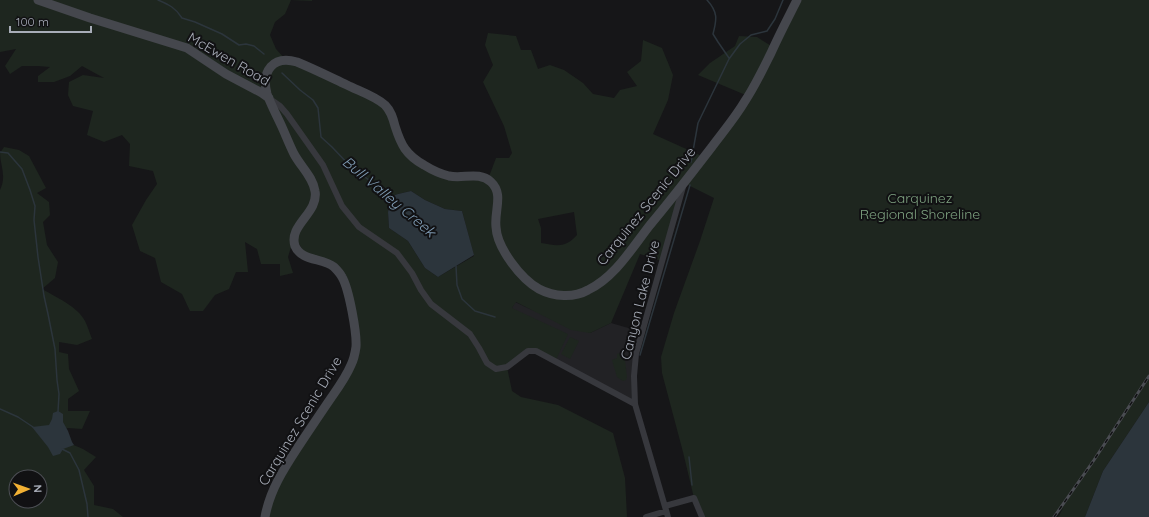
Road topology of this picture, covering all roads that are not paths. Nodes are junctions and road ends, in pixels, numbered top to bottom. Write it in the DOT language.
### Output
graph roads {
  1 [pos="38,0"];
  2 [pos="797,0"];
  3 [pos="269,98"];
  4 [pos="684,183"];
  5 [pos="636,404"];
  6 [pos="666,511"];
  7 [pos="265,517"];
  8 [pos="646,517"];
  9 [pos="702,517"];
  1 -- 3 [label="street, McEwen Road"];
  2 -- 4 [label="street, Carquinez Scenic Drive"];
  3 -- 4 [label="street, Carquinez Scenic Drive"];
  3 -- 5 [label="street"];
  3 -- 7 [label="street, Carquinez Scenic Drive"];
  4 -- 5 [label="street, Canyon Lake Drive"];
  5 -- 6 [label="street, Canyon Lake Drive"];
  6 -- 8 [label="street"];
  6 -- 9 [label="street"];
}
